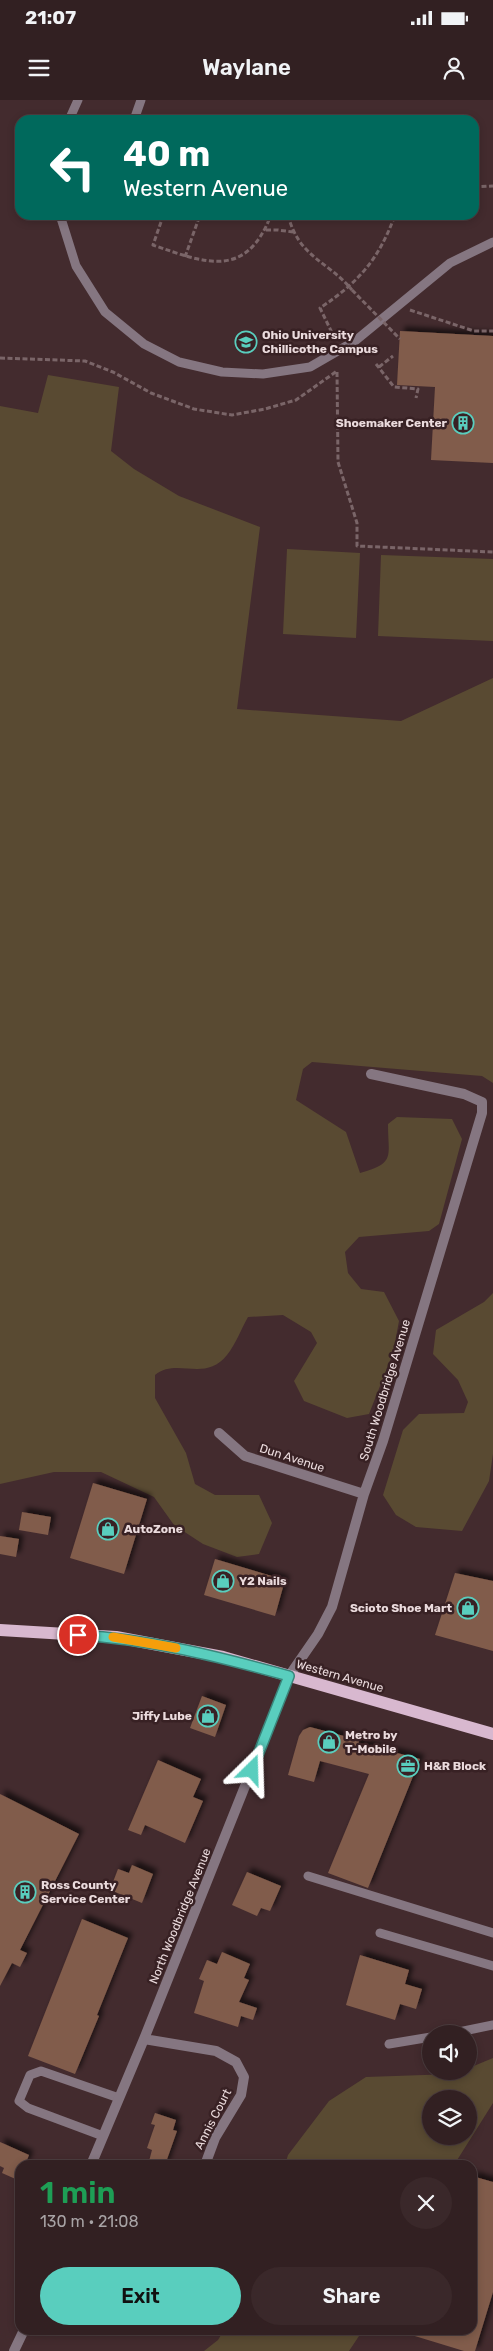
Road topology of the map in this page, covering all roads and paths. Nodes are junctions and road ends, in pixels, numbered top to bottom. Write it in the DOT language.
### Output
graph roads {
  1 [pos="78,100"];
  2 [pos="141,100"];
  3 [pos="71,115"];
  4 [pos="136,115"];
  5 [pos="493,186"];
  6 [pos="479,187"];
  7 [pos="62,220"];
  8 [pos="198,220"];
  9 [pos="269,220"];
  10 [pos="289,220"];
  11 [pos="393,220"];
  12 [pos="161,222"];
  13 [pos="266,230"];
  14 [pos="293,232"];
  15 [pos="493,242"];
  16 [pos="186,257"];
  17 [pos="351,288"];
  18 [pos="410,310"];
  19 [pos="493,330"];
  20 [pos="333,335"];
  21 [pos="400,339"];
  22 [pos="393,356"];
  23 [pos="0,358"];
  24 [pos="339,366"];
  25 [pos="337,371"];
  26 [pos="416,398"];
  27 [pos="493,552"];
  28 [pos="372,1074"];
  29 [pos="219,1433"];
  30 [pos="364,1494"];
  31 [pos="0,1630"];
  32 [pos="289,1676"];
  33 [pos="493,1734"];
  34 [pos="308,1876"];
  35 [pos="380,1933"];
  36 [pos="493,1933"];
  37 [pos="493,1966"];
  38 [pos="493,2025"];
  39 [pos="477,2028"];
  40 [pos="422,2038"];
  41 [pos="144,2039"];
  42 [pos="389,2044"];
  43 [pos="119,2098"];
  44 [pos="103,2136"];
  45 [pos="93,2160"];
  46 [pos="207,2160"];
  47 [pos="22,2335"];
  48 [pos="14,2351"];
  1 -- 3 [label="lane"];
  2 -- 4 [label="lane"];
  5 -- 6 [label="path"];
  7 -- 15 [label="lane"];
  8 -- 16 [label="path"];
  9 -- 13 [label="path"];
  10 -- 14 [label="path"];
  11 -- 17 [label="path"];
  12 -- 16 [label="path"];
  13 -- 14 [label="path"];
  13 -- 16 [label="path"];
  14 -- 17 [label="path"];
  17 -- 20 [label="path"];
  17 -- 21 [label="path, bridge"];
  18 -- 19 [label="path"];
  22 -- 26 [label="path"];
  23 -- 25 [label="path"];
  24 -- 25 [label="path"];
  25 -- 27 [label="path"];
  28 -- 30 [label="street, South Woodbridge Avenue"];
  29 -- 30 [label="street, Dun Avenue"];
  30 -- 32 [label="street, South Woodbridge Avenue"];
  31 -- 32 [label="main road, Western Avenue"];
  32 -- 33 [label="main road, Western Avenue"];
  32 -- 41 [label="street, North Woodbridge Avenue"];
  34 -- 36 [label="lane"];
  35 -- 37 [label="lane"];
  38 -- 39 [label="lane"];
  40 -- 42 [label="lane"];
  41 -- 43 [label="street, North Woodbridge Avenue"];
  41 -- 46 [label="street, Annis Court"];
  43 -- 44 [label="street, North Woodbridge Avenue"];
  43 -- 44 [label="lane"];
  44 -- 45 [label="street, North Woodbridge Avenue"];
  47 -- 48 [label="street"];
}
